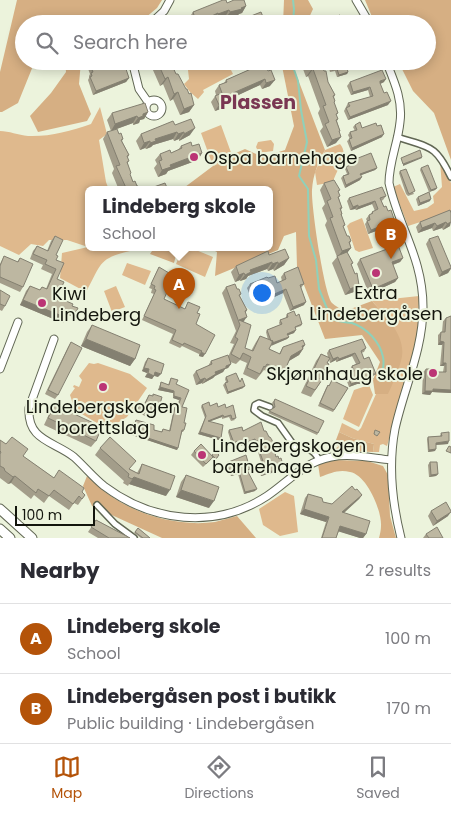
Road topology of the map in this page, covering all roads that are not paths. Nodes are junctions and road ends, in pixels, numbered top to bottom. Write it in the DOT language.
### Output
graph roads {
  1 [pos="170,0"];
  2 [pos="356,0"];
  3 [pos="160,15"];
  4 [pos="365,15"];
  5 [pos="134,70"];
  6 [pos="389,70"];
  7 [pos="148,102"];
  8 [pos="397,137"];
  9 [pos="451,177"];
  10 [pos="18,322"];
  11 [pos="54,339"];
  12 [pos="0,369"];
  13 [pos="270,407"];
  14 [pos="318,460"];
  15 [pos="391,460"];
  16 [pos="97,506"];
  17 [pos="0,509"];
  18 [pos="0,529"];
  19 [pos="10,538"];
  20 [pos="32,538"];
  21 [pos="134,538"];
  22 [pos="401,538"];
  1 -- 3 [label="street"];
  2 -- 4 [label="street"];
  5 -- 7 [label="street"];
  6 -- 8 [label="street"];
  8 -- 9 [label="street"];
  8 -- 15 [label="street"];
  10 -- 12 [label="street"];
  11 -- 14 [label="street"];
  13 -- 14 [label="street"];
  14 -- 15 [label="street"];
  15 -- 22 [label="street"];
  16 -- 21 [label="street"];
  17 -- 20 [label="highway"];
  18 -- 19 [label="highway"];
}
